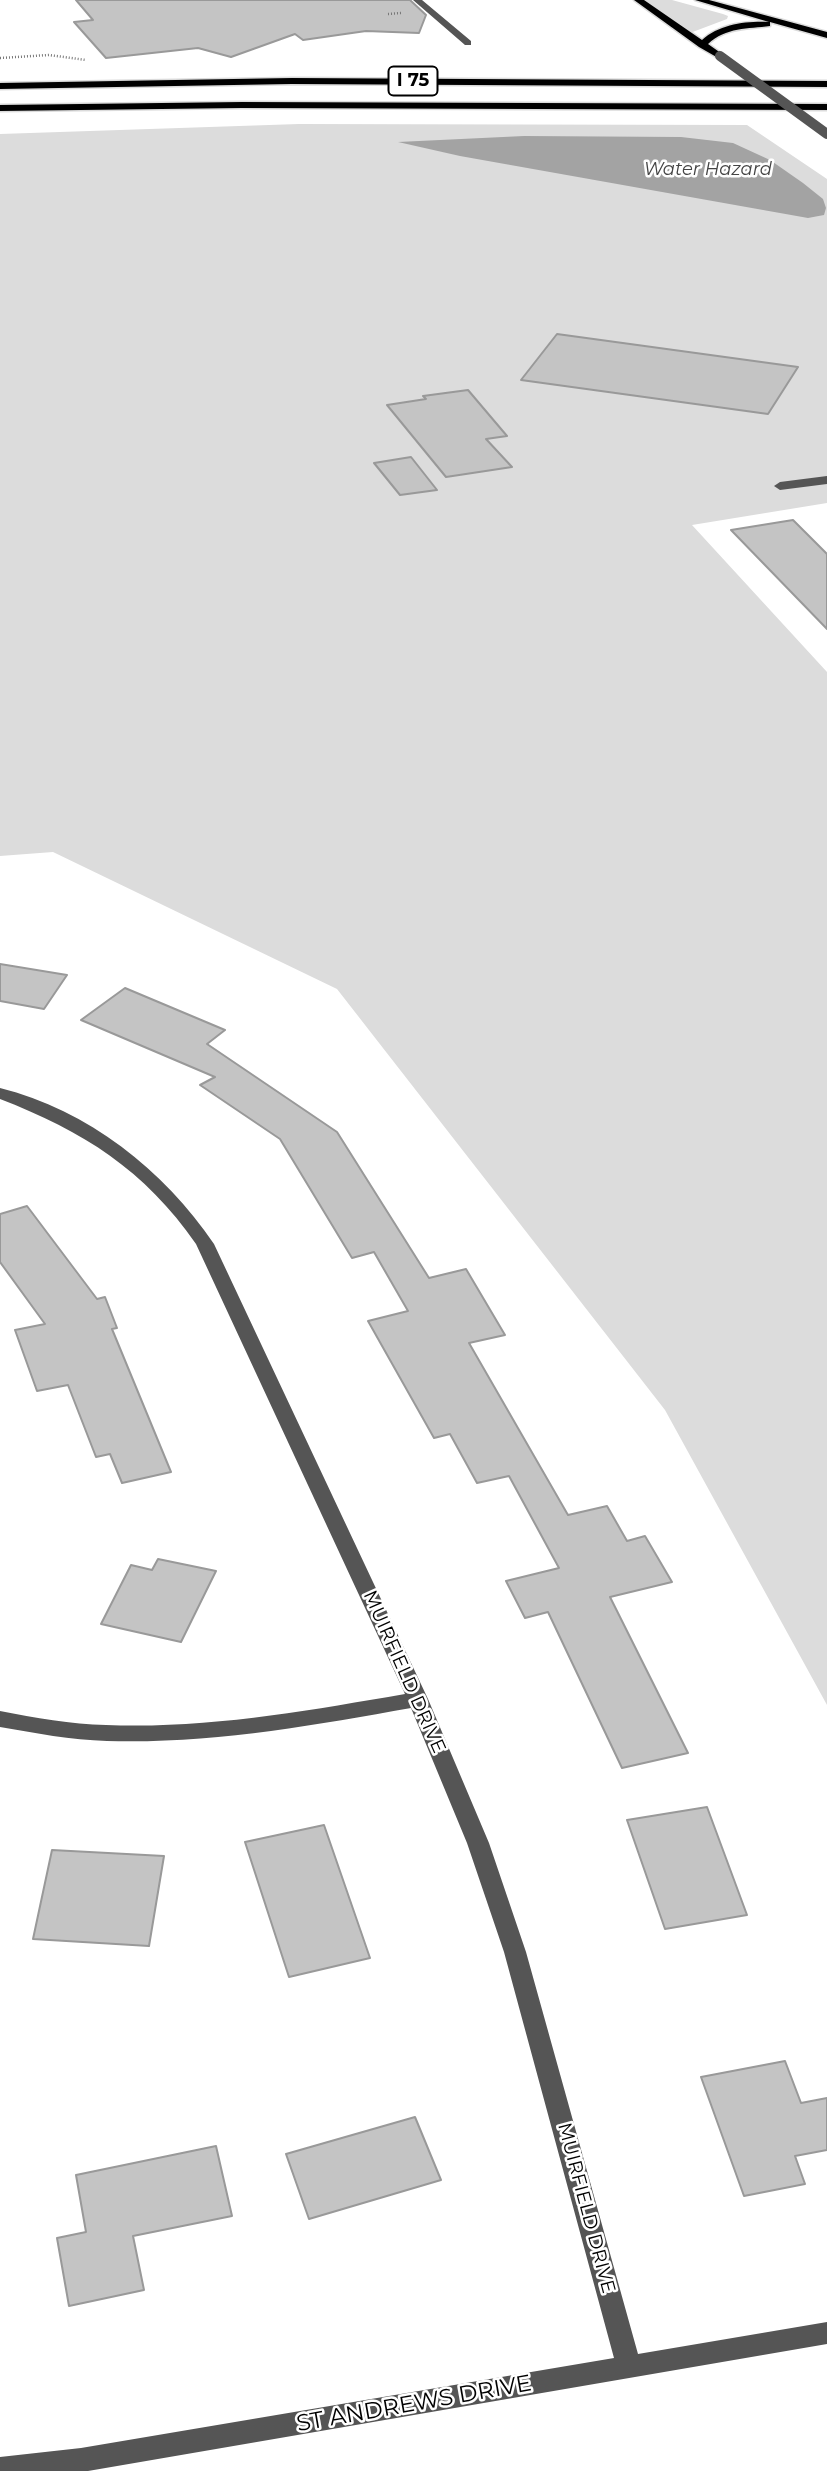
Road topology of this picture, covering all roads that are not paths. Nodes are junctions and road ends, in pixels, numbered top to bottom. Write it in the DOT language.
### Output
graph roads {
  1 [pos="417,0"];
  2 [pos="638,0"];
  3 [pos="699,0"];
  4 [pos="781,24"];
  5 [pos="827,35"];
  6 [pos="468,43"];
  7 [pos="702,45"];
  8 [pos="720,56"];
  9 [pos="827,84"];
  10 [pos="0,86"];
  11 [pos="827,107"];
  12 [pos="0,108"];
  13 [pos="827,134"];
  14 [pos="827,480"];
  15 [pos="780,486"];
  16 [pos="0,1093"];
  17 [pos="418,1699"];
  18 [pos="0,1719"];
  19 [pos="827,2333"];
  20 [pos="629,2367"];
  21 [pos="0,2469"];
  1 -- 6 [label="street"];
  2 -- 7 [label="main road"];
  3 -- 4 [label="main road"];
  4 -- 5 [label="main road"];
  4 -- 7 [label="main road"];
  7 -- 8 [label="main road"];
  8 -- 13 [label="street, bridge"];
  9 -- 10 [label="highway, I 75"];
  11 -- 12 [label="highway, I 75"];
  14 -- 15 [label="street"];
  16 -- 17 [label="street, MUIRFIELD DRIVE"];
  17 -- 18 [label="street"];
  17 -- 20 [label="street, MUIRFIELD DRIVE"];
  19 -- 20 [label="street, ST ANDREWS DRIVE"];
  20 -- 21 [label="street, ST ANDREWS DRIVE"];
}
